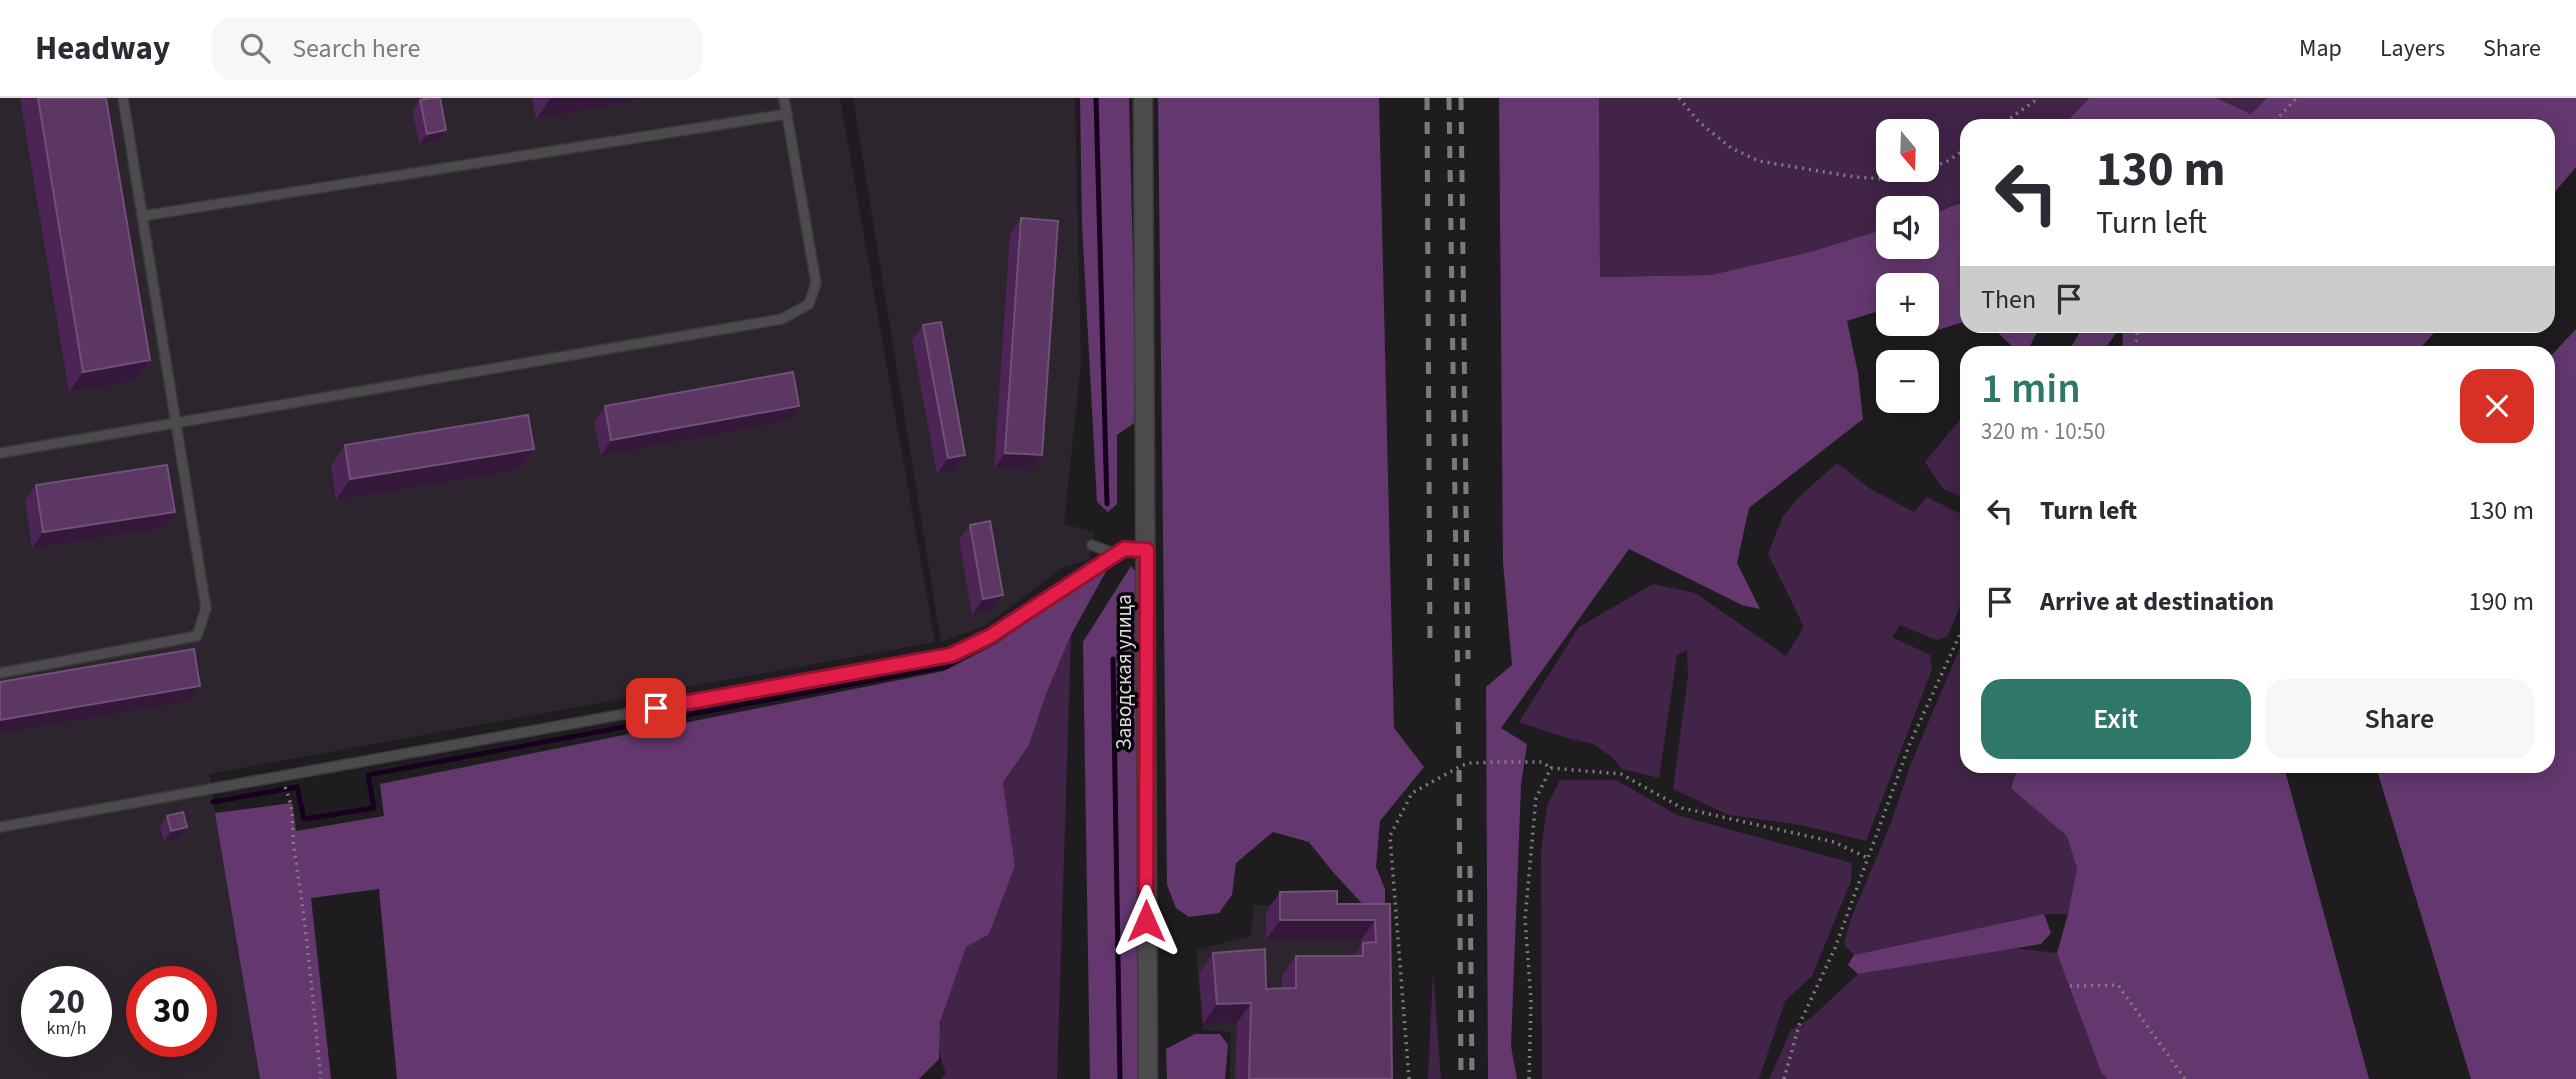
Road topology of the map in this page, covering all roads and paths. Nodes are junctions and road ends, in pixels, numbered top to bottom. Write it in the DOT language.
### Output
graph roads {
  1 [pos="123,98"];
  2 [pos="784,98"];
  3 [pos="1143,98"];
  4 [pos="1679,98"];
  5 [pos="2039,98"];
  6 [pos="2297,98"];
  7 [pos="787,114"];
  8 [pos="2009,119"];
  9 [pos="2277,119"];
  10 [pos="1960,153"];
  11 [pos="1939,165"];
  12 [pos="1876,178"];
  13 [pos="142,216"];
  14 [pos="175,422"];
  15 [pos="0,453"];
  16 [pos="1092,545"];
  17 [pos="1147,550"];
  18 [pos="1115,554"];
  19 [pos="1960,634"];
  20 [pos="0,673"];
  21 [pos="1551,768"];
  22 [pos="281,775"];
  23 [pos="0,827"];
  24 [pos="1868,858"];
  25 [pos="2070,986"];
  26 [pos="321,1079"];
  27 [pos="1148,1079"];
  28 [pos="1409,1079"];
  29 [pos="1529,1079"];
  30 [pos="1784,1079"];
  31 [pos="2185,1079"];
  1 -- 13 [label="lane"];
  2 -- 7 [label="lane"];
  3 -- 17 [label="street, Заводская улица"];
  4 -- 12 [label="path"];
  5 -- 8 [label="path"];
  6 -- 9 [label="path"];
  7 -- 13 [label="lane"];
  7 -- 14 [label="lane"];
  10 -- 11 [label="path"];
  13 -- 14 [label="lane"];
  14 -- 15 [label="lane"];
  14 -- 20 [label="lane"];
  16 -- 18 [label="lane"];
  17 -- 18 [label="lane"];
  17 -- 27 [label="street, Заводская улица"];
  18 -- 22 [label="lane"];
  19 -- 24 [label="path"];
  21 -- 24 [label="path"];
  21 -- 28 [label="path"];
  21 -- 29 [label="path"];
  22 -- 23 [label="lane"];
  22 -- 26 [label="path"];
  24 -- 30 [label="path"];
  25 -- 31 [label="path"];
}
